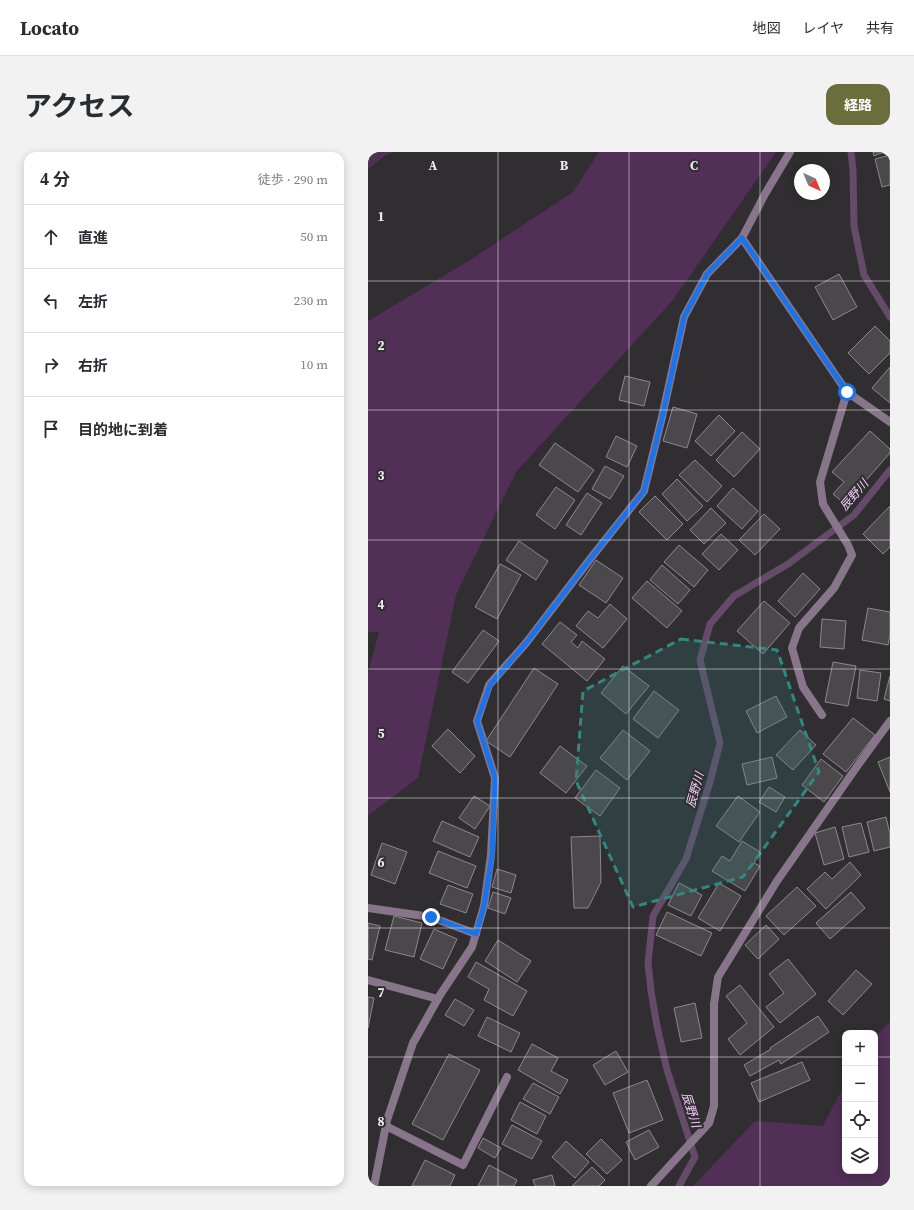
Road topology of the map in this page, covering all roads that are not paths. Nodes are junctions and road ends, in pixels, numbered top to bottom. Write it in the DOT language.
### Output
graph roads {
  1 [pos="790,152"];
  2 [pos="742,238"];
  3 [pos="847,392"];
  4 [pos="890,422"];
  5 [pos="822,715"];
  6 [pos="890,722"];
  7 [pos="368,908"];
  8 [pos="476,934"];
  9 [pos="368,980"];
  10 [pos="438,999"];
  11 [pos="508,1076"];
  12 [pos="386,1126"];
  13 [pos="374,1186"];
  14 [pos="651,1186"];
  1 -- 2 [label="street"];
  2 -- 3 [label="street"];
  2 -- 8 [label="street"];
  3 -- 4 [label="street"];
  3 -- 5 [label="street"];
  6 -- 14 [label="street"];
  7 -- 8 [label="street"];
  8 -- 10 [label="street"];
  9 -- 10 [label="street"];
  10 -- 12 [label="street"];
  11 -- 12 [label="street"];
  12 -- 13 [label="street"];
}
